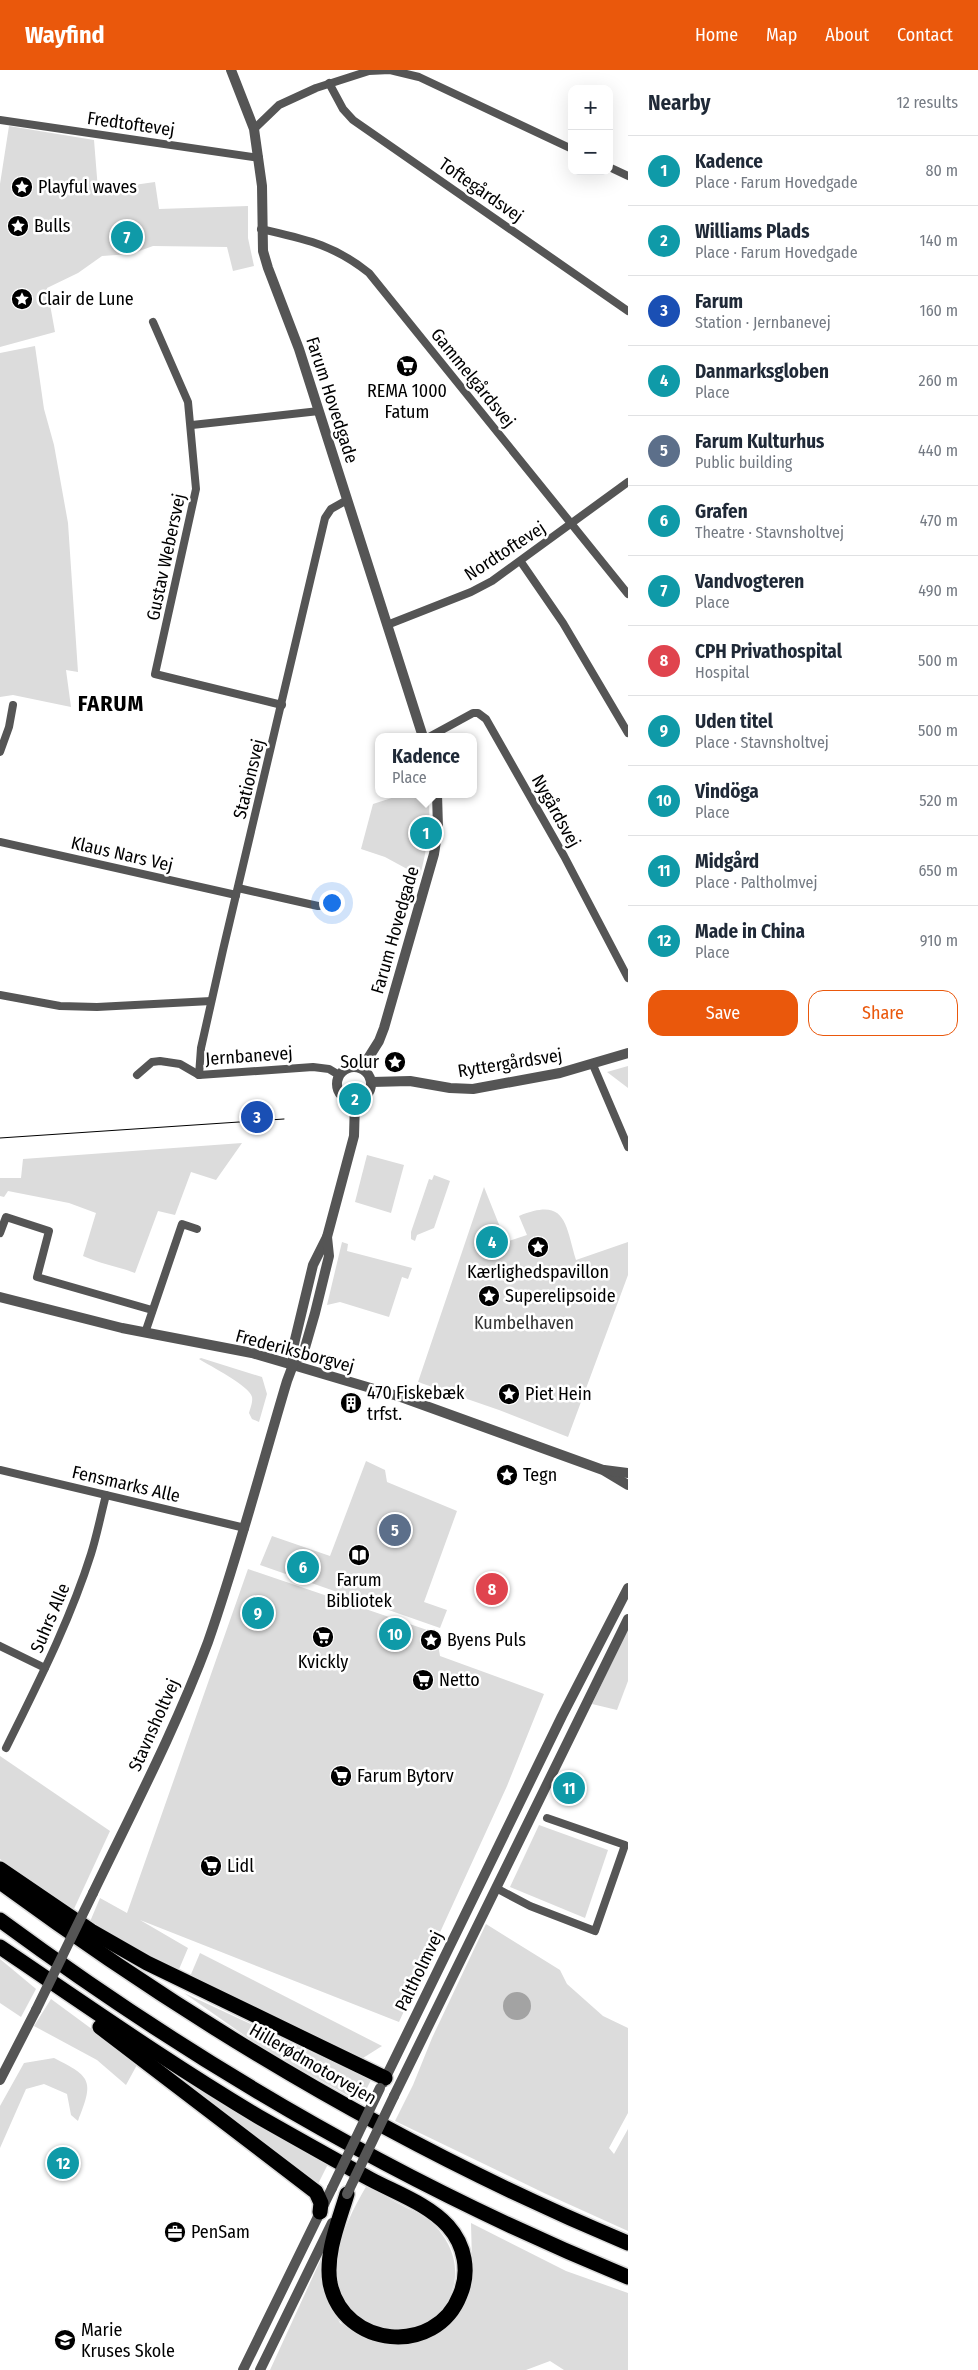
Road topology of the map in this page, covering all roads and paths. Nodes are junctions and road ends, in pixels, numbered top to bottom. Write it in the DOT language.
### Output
graph roads {
  1 [pos="231,70"];
  2 [pos="369,70"];
  3 [pos="329,83"];
  4 [pos="0,120"];
  5 [pos="254,128"];
  6 [pos="568,147"];
  7 [pos="259,158"];
  8 [pos="613,169"];
  9 [pos="628,176"];
  10 [pos="261,229"];
  11 [pos="628,310"];
  12 [pos="153,322"];
  13 [pos="319,411"];
  14 [pos="192,425"];
  15 [pos="628,482"];
  16 [pos="347,500"];
  17 [pos="572,524"];
  18 [pos="522,562"];
  19 [pos="628,594"];
  20 [pos="387,625"];
  21 [pos="13,705"];
  22 [pos="282,705"];
  23 [pos="422,733"];
  24 [pos="436,733"];
  25 [pos="628,733"];
  26 [pos="0,752"];
  27 [pos="437,798"];
  28 [pos="0,842"];
  29 [pos="237,891"];
  30 [pos="318,906"];
  31 [pos="628,978"];
  32 [pos="0,995"];
  33 [pos="211,1001"];
  34 [pos="628,1054"];
  35 [pos="593,1065"];
  36 [pos="362,1068"];
  37 [pos="137,1075"];
  38 [pos="200,1075"];
  39 [pos="339,1075"];
  40 [pos="372,1082"];
  41 [pos="355,1101"];
  42 [pos="628,1147"];
  43 [pos="197,1229"];
  44 [pos="0,1233"];
  45 [pos="0,1297"];
  46 [pos="152,1310"];
  47 [pos="145,1333"];
  48 [pos="293,1365"];
  49 [pos="0,1470"];
  50 [pos="603,1470"];
  51 [pos="628,1473"];
  52 [pos="628,1485"];
  53 [pos="106,1495"];
  54 [pos="245,1528"];
  55 [pos="628,1588"];
  56 [pos="628,1619"];
  57 [pos="0,1646"];
  58 [pos="45,1668"];
  59 [pos="6,1748"];
  60 [pos="548,1818"];
  61 [pos="0,1869"];
  62 [pos="0,1882"];
  63 [pos="496,1888"];
  64 [pos="0,1920"];
  65 [pos="0,1948"];
  66 [pos="0,2080"];
  67 [pos="383,2083"];
  68 [pos="400,2086"];
  69 [pos="340,2191"];
  70 [pos="320,2212"];
  71 [pos="628,2243"];
  72 [pos="628,2277"];
  73 [pos="259,2338"];
  74 [pos="273,2345"];
  75 [pos="243,2370"];
  76 [pos="260,2370"];
  1 -- 5 [label="street, Farum Hovedgade"];
  2 -- 3 [label="street"];
  2 -- 6 [label="street"];
  3 -- 5 [label="street"];
  3 -- 11 [label="street, Toftegårdsvej"];
  4 -- 7 [label="street, Fredtoftevej"];
  5 -- 7 [label="street, Farum Hovedgade"];
  7 -- 10 [label="street, Farum Hovedgade"];
  8 -- 9 [label="street"];
  10 -- 13 [label="street, Farum Hovedgade"];
  10 -- 17 [label="street, Gammelgårdsvej"];
  12 -- 14 [label="street, Gustav Webersvej"];
  13 -- 14 [label="street"];
  13 -- 16 [label="street, Farum Hovedgade"];
  14 -- 22 [label="street, Gustav Webersvej"];
  15 -- 17 [label="street, Nordtoftevej"];
  16 -- 20 [label="street, Farum Hovedgade"];
  16 -- 22 [label="street, Stationsvej"];
  17 -- 18 [label="street, Nordtoftevej"];
  17 -- 19 [label="street, Gammelgårdsvej"];
  18 -- 20 [label="street, Nordtoftevej"];
  18 -- 25 [label="street"];
  20 -- 23 [label="street, Farum Hovedgade"];
  21 -- 26 [label="street"];
  22 -- 29 [label="street, Stationsvej"];
  24 -- 31 [label="street, Nygårdsvej"];
  27 -- 36 [label="street, Farum Hovedgade"];
  28 -- 29 [label="street, Klaus Nars Vej"];
  29 -- 30 [label="street, Klaus Nars Vej"];
  29 -- 33 [label="street, Stationsvej"];
  32 -- 33 [label="street"];
  33 -- 38 [label="street, Stationsvej"];
  34 -- 35 [label="street, Ryttergårdsvej"];
  35 -- 40 [label="street, Ryttergårdsvej"];
  35 -- 42 [label="street"];
  36 -- 39 [label="street"];
  36 -- 40 [label="street"];
  37 -- 38 [label="street, Jernbanevej"];
  38 -- 39 [label="street, Jernbanevej"];
  39 -- 41 [label="street"];
  40 -- 41 [label="street"];
  41 -- 48 [label="street"];
  43 -- 46 [label="street"];
  44 -- 46 [label="street"];
  45 -- 47 [label="street, Frederiksborgvej"];
  46 -- 47 [label="street"];
  47 -- 48 [label="street, Frederiksborgvej"];
  48 -- 50 [label="street, Frederiksborgvej"];
  48 -- 54 [label="street, Stavnsholtvej"];
  49 -- 53 [label="street, Fensmarks Alle"];
  50 -- 51 [label="street, Frederiksborgvej"];
  50 -- 52 [label="street, Frederiksborgvej"];
  53 -- 54 [label="street, Fensmarks Alle"];
  53 -- 58 [label="street, Suhrs Alle"];
  54 -- 66 [label="street, Stavnsholtvej, bridge"];
  55 -- 67 [label="street, Paltholmvej"];
  56 -- 63 [label="street, Paltholmvej"];
  57 -- 58 [label="street"];
  58 -- 59 [label="street, Suhrs Alle"];
  60 -- 63 [label="street"];
  61 -- 67 [label="highway"];
  62 -- 71 [label="highway, Hillerødmotorvejen"];
  63 -- 68 [label="street, Paltholmvej"];
  64 -- 72 [label="highway"];
  65 -- 69 [label="highway"];
  65 -- 70 [label="highway"];
  67 -- 68 [label="street"];
  67 -- 69 [label="street, Paltholmvej, bridge"];
  68 -- 69 [label="street, Paltholmvej, bridge"];
  69 -- 70 [label="street, Paltholmvej"];
  69 -- 74 [label="street, Paltholmvej"];
  70 -- 73 [label="street, Paltholmvej"];
  73 -- 74 [label="street"];
  73 -- 75 [label="street, Paltholmvej"];
  74 -- 76 [label="street, Paltholmvej"];
}
